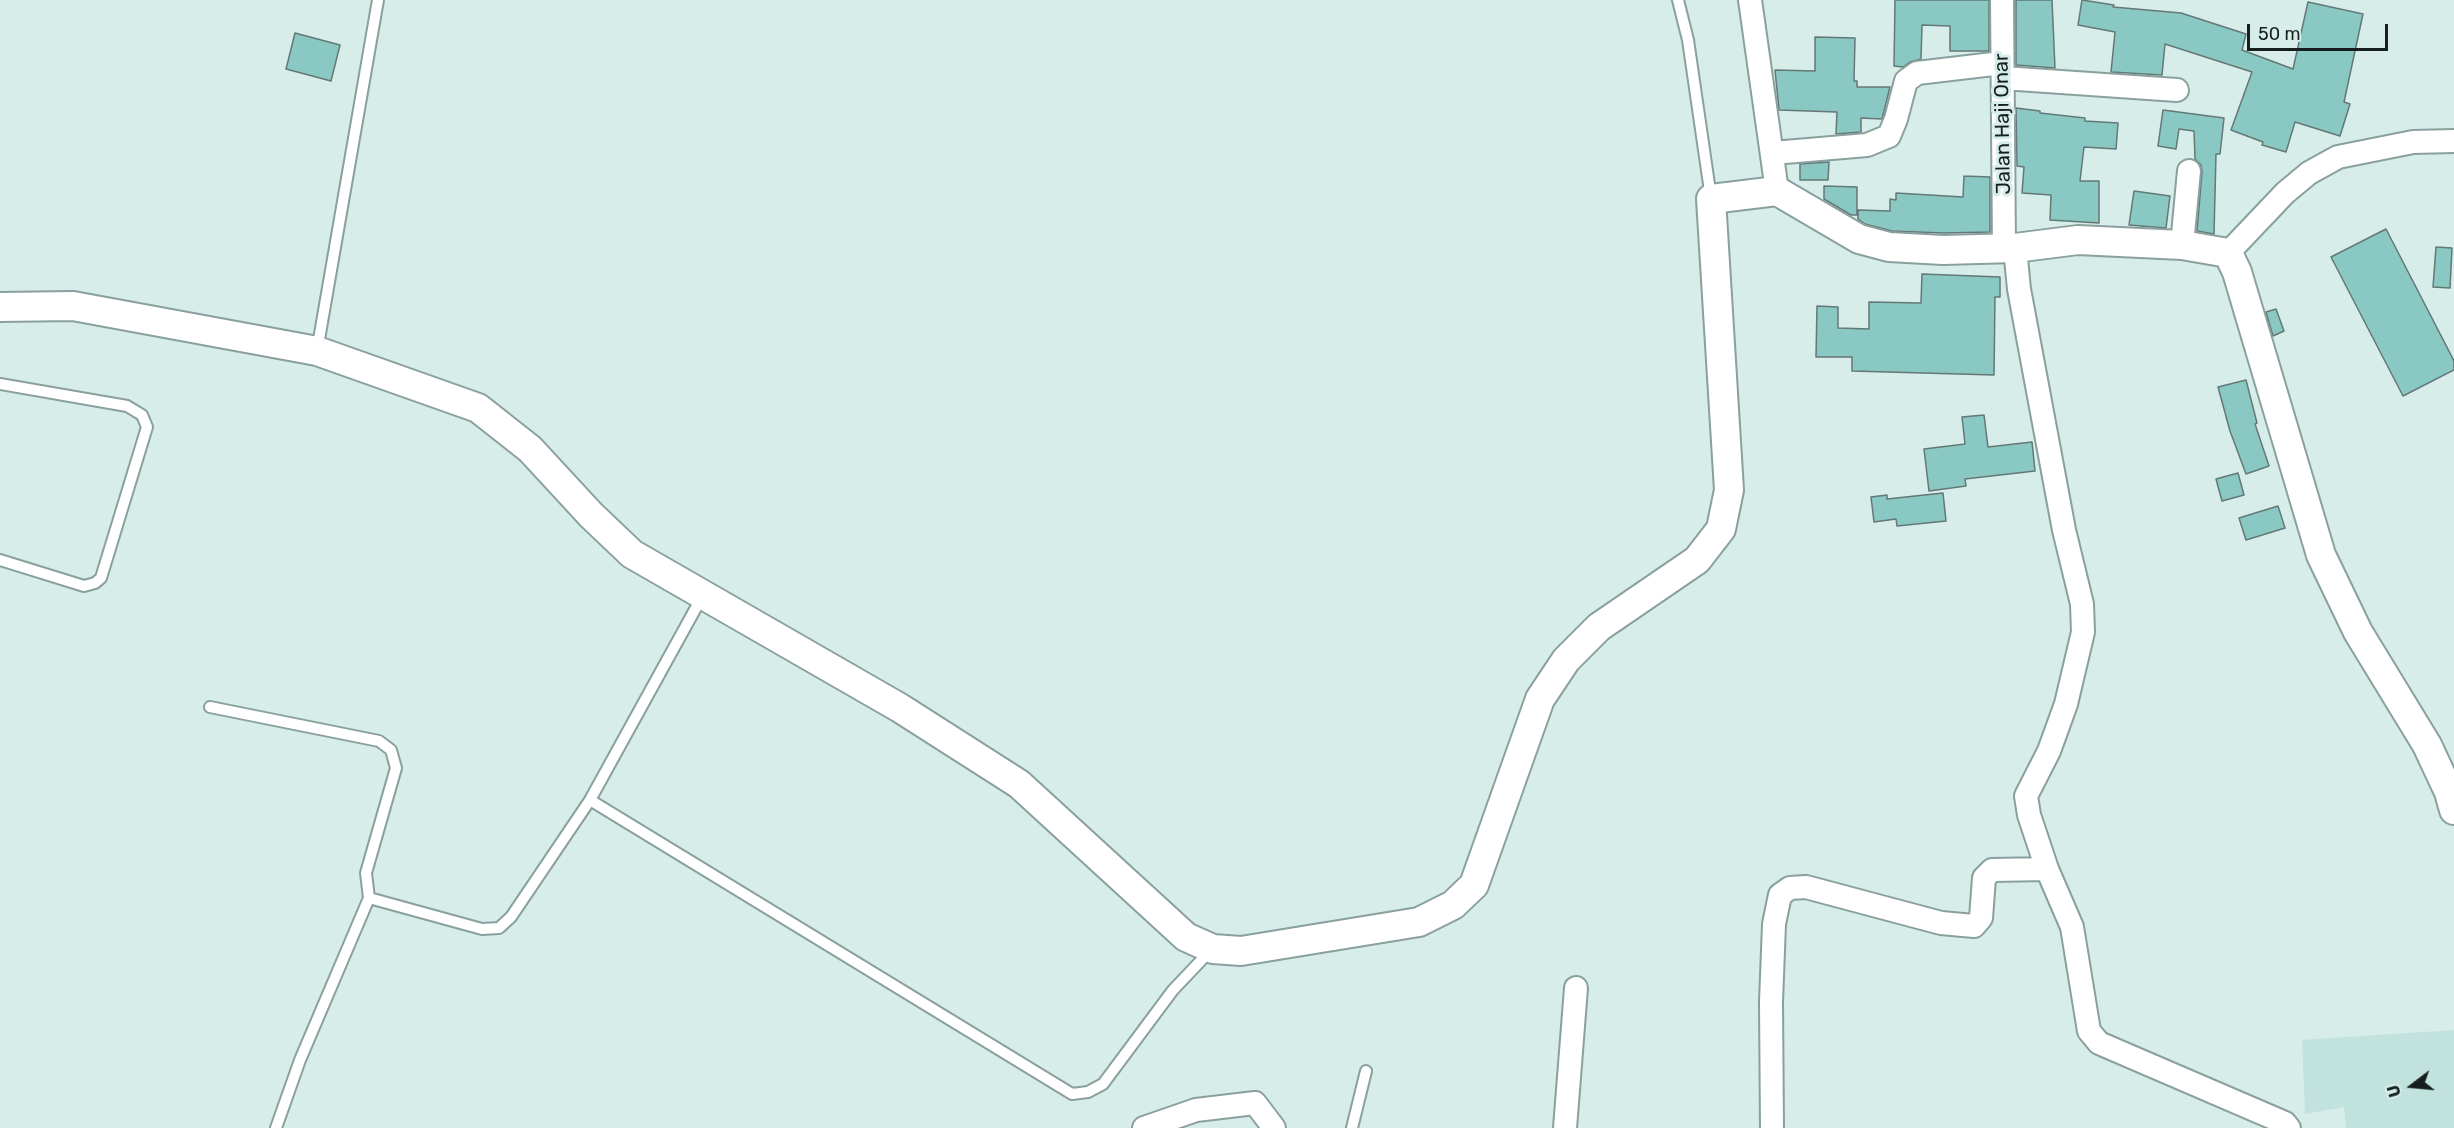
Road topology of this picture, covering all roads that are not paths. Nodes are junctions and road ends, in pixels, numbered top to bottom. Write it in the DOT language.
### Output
graph roads {
  1 [pos="378,0"];
  2 [pos="1678,0"];
  3 [pos="1750,0"];
  4 [pos="2002,0"];
  5 [pos="2002,70"];
  6 [pos="2177,90"];
  7 [pos="2454,141"];
  8 [pos="1773,153"];
  9 [pos="2189,171"];
  10 [pos="1777,191"];
  11 [pos="1711,199"];
  12 [pos="2182,244"];
  13 [pos="2010,248"];
  14 [pos="2228,253"];
  15 [pos="0,307"];
  16 [pos="317,351"];
  17 [pos="0,384"];
  18 [pos="0,560"];
  19 [pos="703,595"];
  20 [pos="210,707"];
  21 [pos="590,800"];
  22 [pos="2454,810"];
  23 [pos="2048,869"];
  24 [pos="369,898"];
  25 [pos="1203,959"];
  26 [pos="1576,988"];
  27 [pos="1366,1071"];
  28 [pos="276,1128"];
  29 [pos="1144,1128"];
  30 [pos="1274,1128"];
  31 [pos="1352,1128"];
  32 [pos="1565,1128"];
  33 [pos="1772,1128"];
  34 [pos="2289,1128"];
  1 -- 16 [label="lane"];
  2 -- 11 [label="lane"];
  3 -- 8 [label="street"];
  4 -- 5 [label="street, Jalan Haji Onar"];
  5 -- 6 [label="street"];
  5 -- 8 [label="street"];
  5 -- 13 [label="street, Jalan Haji Onar"];
  7 -- 14 [label="street"];
  8 -- 10 [label="street"];
  9 -- 12 [label="street"];
  10 -- 11 [label="street"];
  10 -- 13 [label="street"];
  11 -- 25 [label="street"];
  12 -- 13 [label="street"];
  12 -- 14 [label="street"];
  13 -- 23 [label="street, Jalan Haji Onar"];
  14 -- 22 [label="street"];
  15 -- 16 [label="street"];
  16 -- 19 [label="street"];
  17 -- 18 [label="lane"];
  19 -- 21 [label="lane"];
  19 -- 25 [label="street"];
  20 -- 24 [label="lane"];
  21 -- 24 [label="lane"];
  21 -- 25 [label="lane"];
  23 -- 33 [label="street"];
  23 -- 34 [label="street, Jalan Haji Onar"];
  24 -- 28 [label="lane"];
  26 -- 32 [label="street"];
  27 -- 31 [label="lane"];
  29 -- 30 [label="street"];
}
